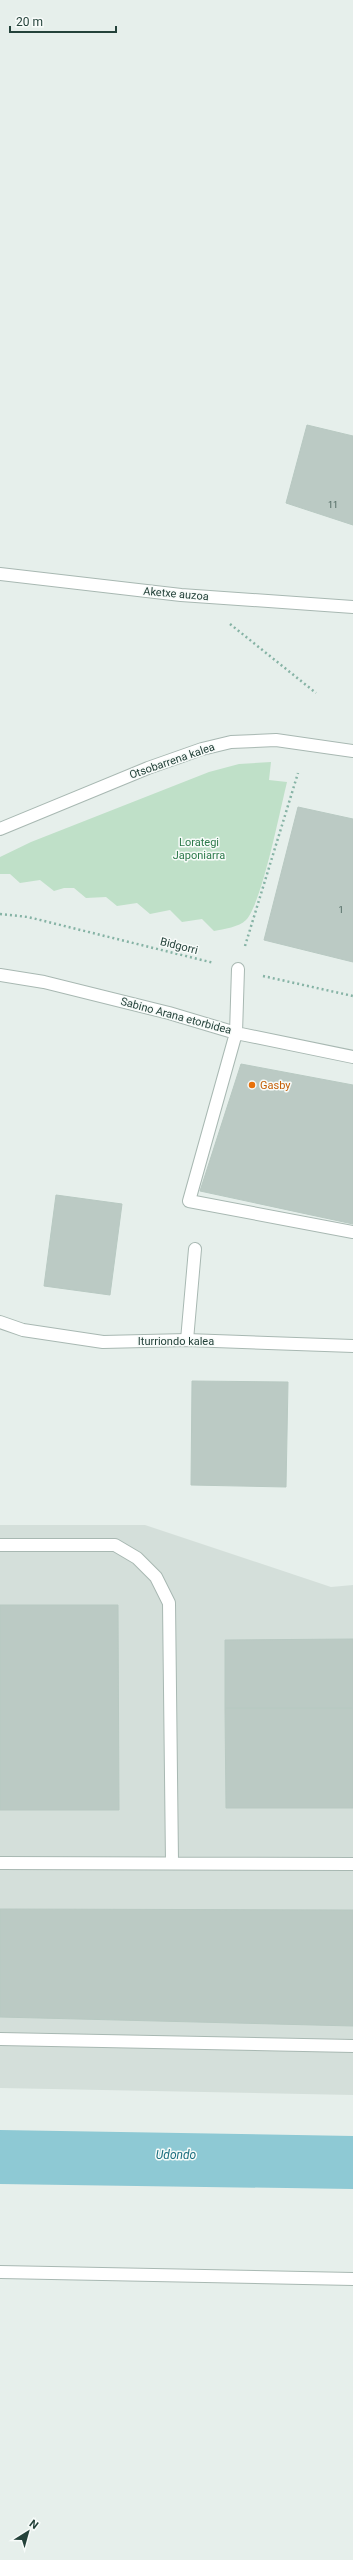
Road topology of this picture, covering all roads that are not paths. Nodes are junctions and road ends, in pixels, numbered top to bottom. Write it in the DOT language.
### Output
graph roads {
  1 [pos="0,574"];
  2 [pos="353,607"];
  3 [pos="353,751"];
  4 [pos="0,829"];
  5 [pos="238,969"];
  6 [pos="0,975"];
  7 [pos="236,1033"];
  8 [pos="353,1057"];
  9 [pos="353,1232"];
  10 [pos="195,1249"];
  11 [pos="0,1322"];
  12 [pos="187,1340"];
  13 [pos="353,1346"];
  14 [pos="0,1545"];
  15 [pos="172,1862"];
  16 [pos="0,1864"];
  17 [pos="353,1864"];
  18 [pos="0,2039"];
  19 [pos="353,2046"];
  20 [pos="0,2272"];
  21 [pos="353,2279"];
  1 -- 2 [label="street, Aketxe auzoa"];
  3 -- 4 [label="street, Otsobarrena kalea"];
  5 -- 7 [label="street"];
  6 -- 7 [label="street, Sabino Arana etorbidea"];
  7 -- 8 [label="street, Sabino Arana etorbidea"];
  7 -- 9 [label="street"];
  10 -- 12 [label="street"];
  11 -- 12 [label="street, Iturriondo kalea"];
  12 -- 13 [label="street, Iturriondo kalea"];
  14 -- 15 [label="street"];
  15 -- 16 [label="street"];
  15 -- 17 [label="street"];
  18 -- 19 [label="street"];
  20 -- 21 [label="street"];
}
